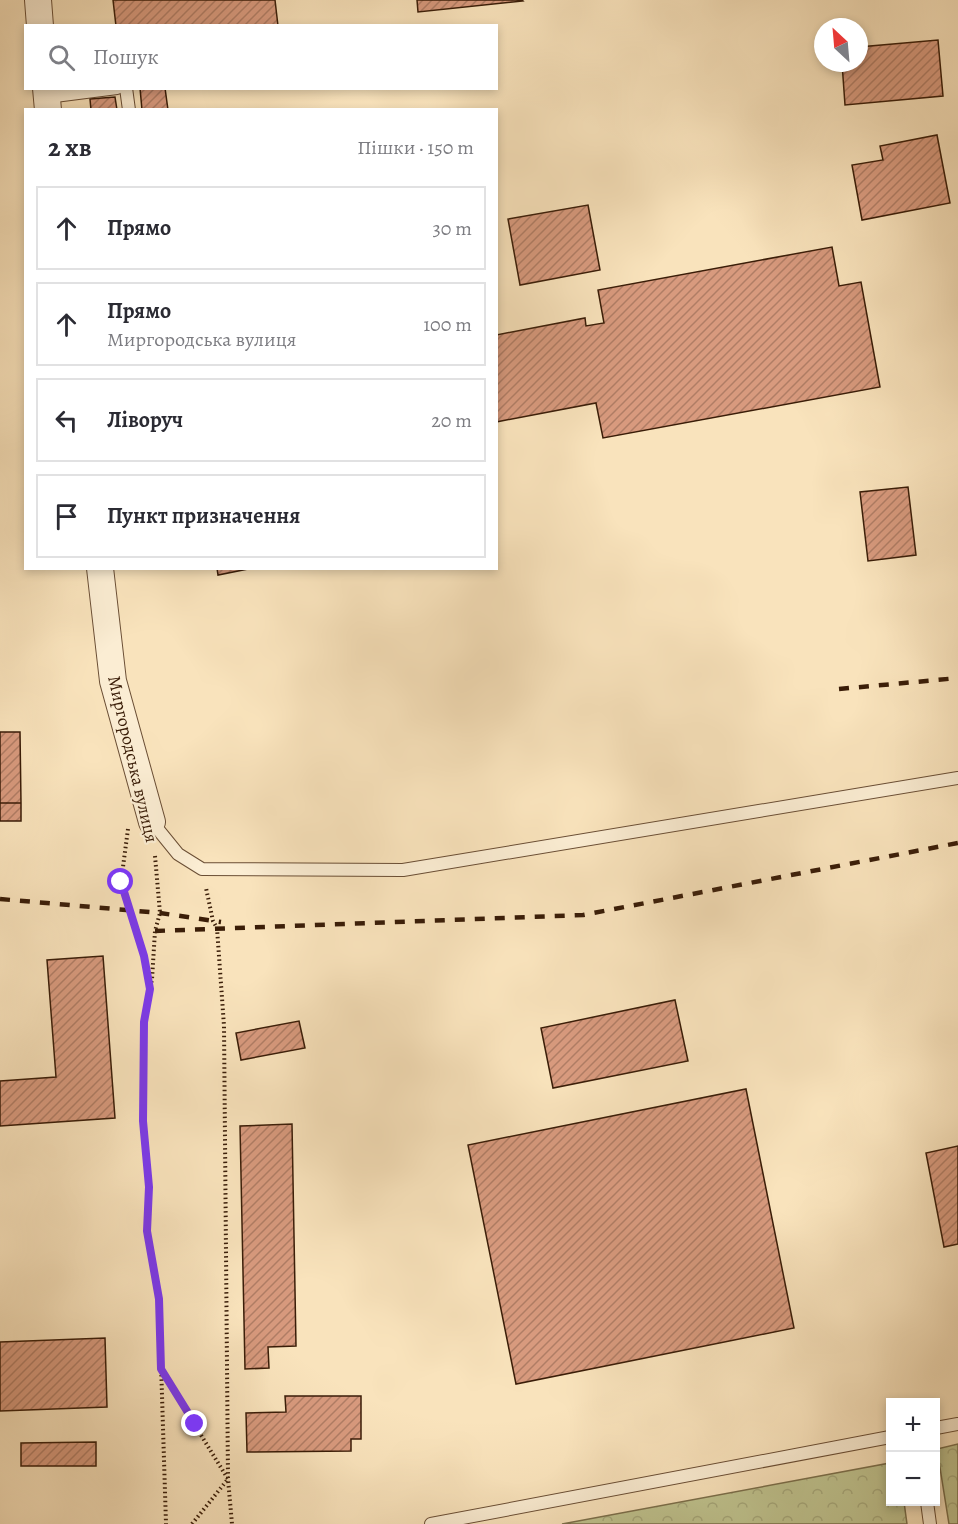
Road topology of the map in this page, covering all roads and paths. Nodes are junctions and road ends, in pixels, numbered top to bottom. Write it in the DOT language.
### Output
graph roads {
  1 [pos="38,0"];
  2 [pos="40,24"];
  3 [pos="103,90"];
  4 [pos="126,90"];
  5 [pos="47,98"];
  6 [pos="129,108"];
  7 [pos="100,570"];
  8 [pos="958,778"];
  9 [pos="140,824"];
  10 [pos="202,868"];
  11 [pos="150,989"];
  12 [pos="161,1369"];
  13 [pos="958,1424"];
  14 [pos="940,1427"];
  15 [pos="886,1438"];
  16 [pos="228,1479"];
  17 [pos="928,1506"];
  18 [pos="165,1524"];
  19 [pos="192,1524"];
  20 [pos="232,1524"];
  21 [pos="431,1524"];
  22 [pos="930,1524"];
  1 -- 2 [label="street"];
  3 -- 5 [label="lane"];
  4 -- 6 [label="lane"];
  7 -- 9 [label="street, Миргородська вулиця"];
  8 -- 10 [label="lane"];
  9 -- 10 [label="lane"];
  9 -- 11 [label="path, Миргородська вулиця"];
  9 -- 11 [label="path"];
  10 -- 16 [label="path"];
  11 -- 12 [label="path, Миргородська вулиця"];
  12 -- 16 [label="path"];
  12 -- 18 [label="path, Миргородська вулиця"];
  13 -- 14 [label="lane"];
  15 -- 21 [label="lane"];
  16 -- 19 [label="path"];
  16 -- 20 [label="path"];
  17 -- 22 [label="lane"];
}
